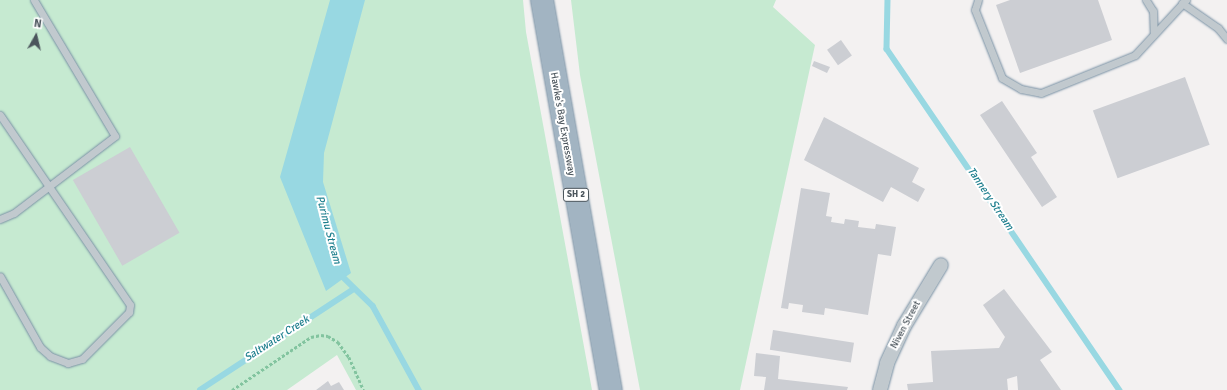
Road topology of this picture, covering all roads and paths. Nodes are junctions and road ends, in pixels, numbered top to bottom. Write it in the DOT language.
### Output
graph roads {
  1 [pos="34,0"];
  2 [pos="542,0"];
  3 [pos="554,0"];
  4 [pos="978,0"];
  5 [pos="1146,0"];
  6 [pos="1184,2"];
  7 [pos="1154,34"];
  8 [pos="1227,39"];
  9 [pos="0,115"];
  10 [pos="48,186"];
  11 [pos="0,219"];
  12 [pos="941,265"];
  13 [pos="0,276"];
  14 [pos="232,390"];
  15 [pos="364,390"];
  16 [pos="611,390"];
  17 [pos="624,390"];
  18 [pos="880,390"];
  1 -- 10 [label="lane"];
  2 -- 16 [label="highway, Hawke's Bay Expressway / SH 2"];
  3 -- 17 [label="highway, Hawke's Bay Expressway / SH 2"];
  4 -- 7 [label="lane"];
  5 -- 7 [label="lane"];
  6 -- 7 [label="lane"];
  6 -- 8 [label="lane"];
  9 -- 10 [label="lane"];
  10 -- 11 [label="lane"];
  10 -- 13 [label="lane"];
  12 -- 18 [label="street, Niven Street"];
  14 -- 15 [label="path"];
}
